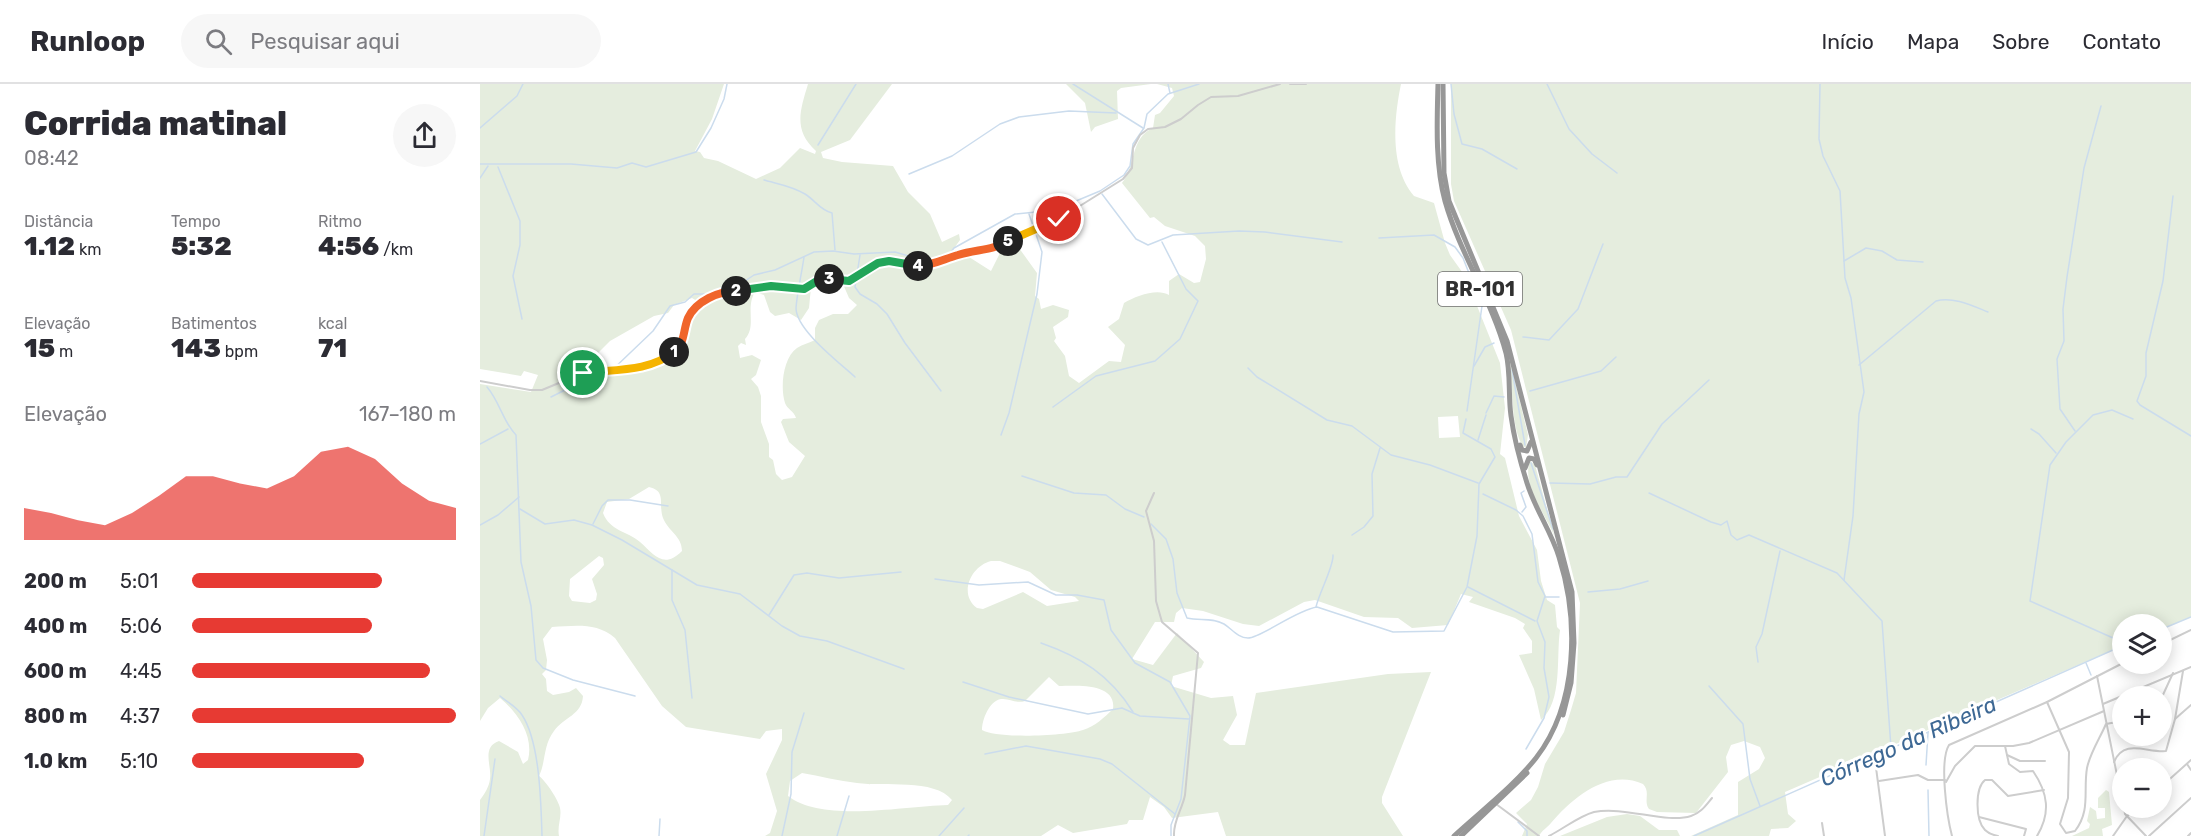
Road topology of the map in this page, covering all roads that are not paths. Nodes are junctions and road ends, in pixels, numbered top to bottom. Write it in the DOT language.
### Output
graph roads {
  1 [pos="1280,84"];
  2 [pos="1290,84"];
  3 [pos="1306,84"];
  4 [pos="1437,84"];
  5 [pos="1443,84"];
  6 [pos="480,381"];
  7 [pos="1525,410"];
  8 [pos="1511,415"];
  9 [pos="1546,489"];
  10 [pos="1154,493"];
  11 [pos="1530,494"];
  12 [pos="2191,630"];
  13 [pos="2172,639"];
  14 [pos="2191,667"];
  15 [pos="2112,668"];
  16 [pos="2183,671"];
  17 [pos="2173,673"];
  18 [pos="2097,675"];
  19 [pos="2167,686"];
  20 [pos="2047,702"];
  21 [pos="2103,704"];
  22 [pos="2191,705"];
  23 [pos="2104,711"];
  24 [pos="2175,719"];
  25 [pos="2112,723"];
  26 [pos="2106,724"];
  27 [pos="2059,730"];
  28 [pos="2005,746"];
  29 [pos="2007,755"];
  30 [pos="2113,758"];
  31 [pos="2116,758"];
  32 [pos="1875,760"];
  33 [pos="2191,760"];
  34 [pos="2045,761"];
  35 [pos="2187,764"];
  36 [pos="2191,770"];
  37 [pos="2172,777"];
  38 [pos="1879,781"];
  39 [pos="1946,781"];
  40 [pos="2044,790"];
  41 [pos="1712,798"];
  42 [pos="2191,798"];
  43 [pos="1496,804"];
  44 [pos="1979,817"];
  45 [pos="2126,818"];
  46 [pos="2129,818"];
  47 [pos="1822,823"];
  48 [pos="2191,833"];
  49 [pos="1174,836"];
  50 [pos="1454,836"];
  51 [pos="1462,836"];
  52 [pos="1539,836"];
  53 [pos="1549,836"];
  54 [pos="1824,836"];
  55 [pos="1885,836"];
  56 [pos="1952,836"];
  57 [pos="1998,836"];
  58 [pos="2024,836"];
  59 [pos="2037,836"];
  60 [pos="2113,836"];
  61 [pos="2147,836"];
  62 [pos="2188,836"];
  1 -- 6 [label="street"];
  2 -- 3 [label="street"];
  4 -- 8 [label="highway, BR-101"];
  5 -- 7 [label="highway, BR-101"];
  7 -- 8 [label="highway"];
  7 -- 9 [label="highway, BR-101"];
  8 -- 11 [label="highway, BR-101"];
  9 -- 11 [label="highway"];
  9 -- 43 [label="highway, BR-101"];
  10 -- 49 [label="street"];
  11 -- 50 [label="highway, BR-101"];
  12 -- 13 [label="street"];
  14 -- 16 [label="street"];
  15 -- 18 [label="street"];
  16 -- 17 [label="street"];
  16 -- 24 [label="street"];
  17 -- 19 [label="street"];
  17 -- 21 [label="street"];
  18 -- 20 [label="street"];
  18 -- 21 [label="street"];
  20 -- 27 [label="street"];
  20 -- 39 [label="street"];
  21 -- 23 [label="street"];
  22 -- 24 [label="street"];
  23 -- 26 [label="street"];
  23 -- 27 [label="street"];
  24 -- 31 [label="street"];
  25 -- 26 [label="street"];
  26 -- 27 [label="street"];
  26 -- 30 [label="street"];
  27 -- 28 [label="street"];
  28 -- 29 [label="street"];
  28 -- 39 [label="street"];
  29 -- 34 [label="street"];
  29 -- 40 [label="street"];
  32 -- 38 [label="street"];
  33 -- 35 [label="street"];
  35 -- 36 [label="street"];
  35 -- 37 [label="street"];
  38 -- 39 [label="street"];
  38 -- 55 [label="street"];
  39 -- 56 [label="street"];
  40 -- 44 [label="street"];
  40 -- 59 [label="street"];
  41 -- 53 [label="street"];
  42 -- 61 [label="street"];
  43 -- 51 [label="highway, BR-101"];
  43 -- 52 [label="street"];
  44 -- 57 [label="street"];
  44 -- 58 [label="street"];
  45 -- 60 [label="street"];
  46 -- 61 [label="street"];
  47 -- 54 [label="street"];
  48 -- 62 [label="street"];
}
